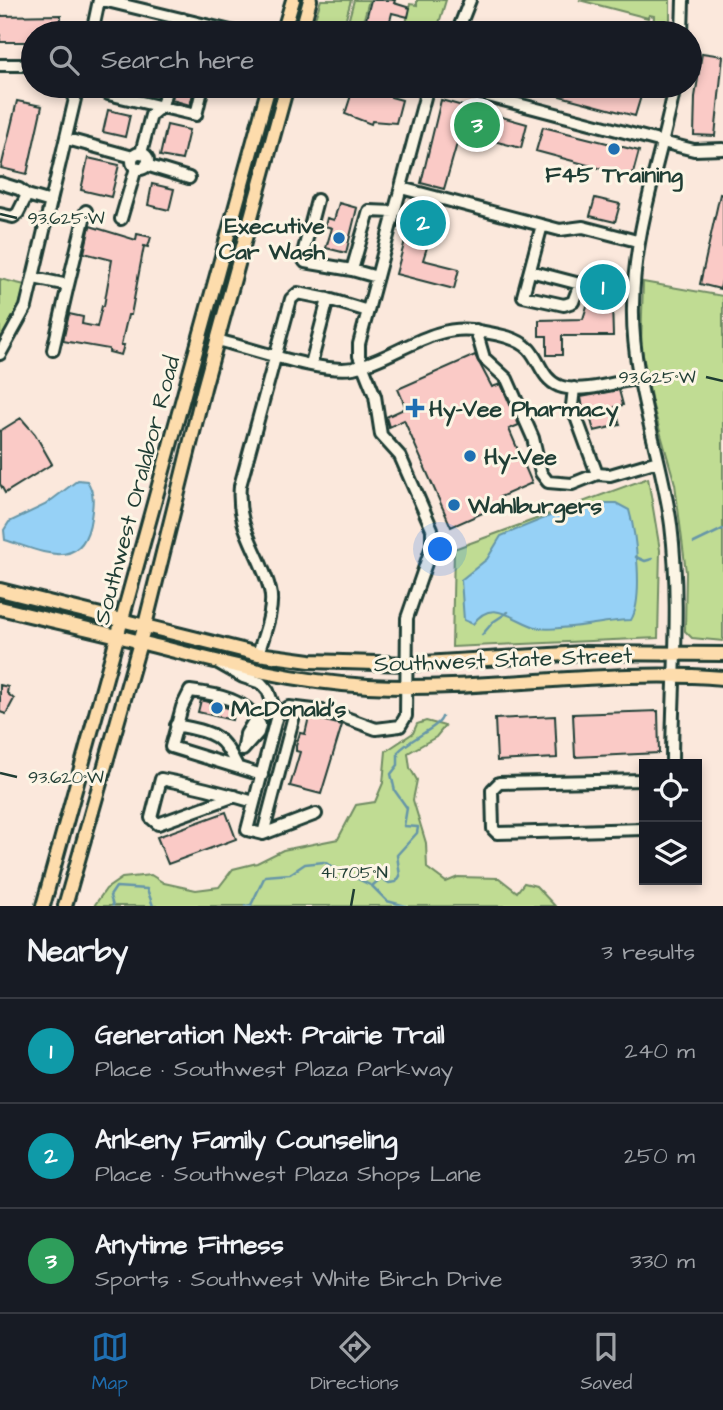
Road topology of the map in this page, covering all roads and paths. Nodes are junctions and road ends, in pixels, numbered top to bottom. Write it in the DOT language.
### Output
graph roads {
  1 [pos="101,0"];
  2 [pos="293,0"];
  3 [pos="310,0"];
  4 [pos="470,0"];
  5 [pos="683,0"];
  6 [pos="183,19"];
  7 [pos="95,21"];
  8 [pos="191,21"];
  9 [pos="287,21"];
  10 [pos="304,21"];
  11 [pos="462,21"];
  12 [pos="682,21"];
  13 [pos="0,65"];
  14 [pos="21,65"];
  15 [pos="76,98"];
  16 [pos="125,98"];
  17 [pos="164,98"];
  18 [pos="200,98"];
  19 [pos="266,98"];
  20 [pos="284,98"];
  21 [pos="425,98"];
  22 [pos="495,98"];
  23 [pos="672,98"];
  24 [pos="162,107"];
  25 [pos="67,139"];
  26 [pos="662,142"];
  27 [pos="723,149"];
  28 [pos="139,161"];
  29 [pos="189,178"];
  30 [pos="0,183"];
  31 [pos="401,188"];
  32 [pos="27,195"];
  33 [pos="317,200"];
  34 [pos="51,202"];
  35 [pos="86,211"];
  36 [pos="394,212"];
  37 [pos="0,214"];
  38 [pos="121,219"];
  39 [pos="542,225"];
  40 [pos="637,241"];
  41 [pos="352,270"];
  42 [pos="530,271"];
  43 [pos="377,277"];
  44 [pos="34,278"];
  45 [pos="68,285"];
  46 [pos="328,299"];
  47 [pos="368,311"];
  48 [pos="476,330"];
  49 [pos="217,340"];
  50 [pos="52,350"];
  51 [pos="0,354"];
  52 [pos="275,355"];
  53 [pos="310,364"];
  54 [pos="361,365"];
  55 [pos="639,378"];
  56 [pos="574,388"];
  57 [pos="657,461"];
  58 [pos="597,474"];
  59 [pos="0,590"];
  60 [pos="0,608"];
  61 [pos="122,619"];
  62 [pos="145,625"];
  63 [pos="117,637"];
  64 [pos="140,642"];
  65 [pos="675,652"];
  66 [pos="258,654"];
  67 [pos="723,654"];
  68 [pos="214,661"];
  69 [pos="409,664"];
  70 [pos="676,675"];
  71 [pos="723,678"];
  72 [pos="407,686"];
  73 [pos="296,708"];
  74 [pos="277,715"];
  75 [pos="176,725"];
  76 [pos="672,759"];
  77 [pos="237,766"];
  78 [pos="262,775"];
  79 [pos="639,780"];
  80 [pos="234,796"];
  81 [pos="254,802"];
  82 [pos="316,814"];
  83 [pos="639,829"];
  84 [pos="263,834"];
  85 [pos="43,906"];
  86 [pos="65,906"];
  1 -- 6 [label="street"];
  1 -- 7 [label="street"];
  2 -- 9 [label="main road"];
  3 -- 10 [label="main road"];
  4 -- 11 [label="street"];
  5 -- 12 [label="street"];
  6 -- 8 [label="street"];
  13 -- 14 [label="street"];
  15 -- 25 [label="street"];
  16 -- 24 [label="street"];
  17 -- 24 [label="street"];
  18 -- 24 [label="street"];
  19 -- 61 [label="main road, Southwest Oralabor Road"];
  20 -- 49 [label="main road, Southwest Oralabor Road"];
  21 -- 31 [label="street"];
  22 -- 26 [label="street"];
  23 -- 26 [label="street"];
  24 -- 28 [label="street"];
  25 -- 28 [label="street"];
  25 -- 34 [label="street"];
  26 -- 27 [label="street"];
  26 -- 40 [label="street"];
  28 -- 29 [label="street"];
  28 -- 38 [label="street"];
  30 -- 32 [label="street"];
  31 -- 36 [label="street"];
  31 -- 39 [label="street"];
  32 -- 34 [label="street"];
  32 -- 37 [label="street"];
  33 -- 41 [label="street"];
  34 -- 44 [label="street"];
  35 -- 45 [label="street"];
  36 -- 41 [label="street"];
  36 -- 43 [label="street"];
  39 -- 40 [label="street"];
  39 -- 42 [label="street"];
  40 -- 55 [label="street"];
  41 -- 43 [label="street"];
  42 -- 42 [label="street"];
  43 -- 47 [label="street"];
  44 -- 45 [label="street"];
  44 -- 51 [label="street"];
  45 -- 50 [label="street"];
  46 -- 47 [label="street"];
  46 -- 52 [label="street"];
  46 -- 53 [label="street"];
  47 -- 54 [label="street"];
  48 -- 54 [label="street"];
  48 -- 56 [label="street"];
  48 -- 58 [label="street"];
  49 -- 52 [label="street"];
  49 -- 62 [label="main road, Southwest Oralabor Road"];
  52 -- 53 [label="street"];
  52 -- 66 [label="street"];
  53 -- 54 [label="street"];
  54 -- 69 [label="street"];
  55 -- 56 [label="street"];
  55 -- 57 [label="street"];
  56 -- 58 [label="street"];
  57 -- 58 [label="street"];
  57 -- 65 [label="street"];
  59 -- 61 [label="main road, Southwest State Street"];
  60 -- 63 [label="main road, Southwest State Street"];
  61 -- 62 [label="main road, Southwest State Street"];
  61 -- 63 [label="main road, Southwest Oralabor Road"];
  62 -- 64 [label="main road, Southwest Oralabor Road"];
  62 -- 66 [label="main road, Southwest State Street"];
  63 -- 64 [label="main road, Southwest State Street"];
  63 -- 85 [label="main road, Southwest Oralabor Road"];
  64 -- 68 [label="main road, Southwest State Street"];
  64 -- 86 [label="main road, Southwest Oralabor Road"];
  65 -- 67 [label="main road, Southwest State Street"];
  65 -- 69 [label="main road, Southwest State Street"];
  65 -- 70 [label="street"];
  66 -- 69 [label="main road, Southwest State Street"];
  68 -- 72 [label="main road, Southwest State Street"];
  68 -- 74 [label="street"];
  69 -- 72 [label="street"];
  70 -- 71 [label="main road, Southwest State Street"];
  70 -- 72 [label="main road, Southwest State Street"];
  70 -- 76 [label="street"];
  72 -- 73 [label="street"];
  73 -- 74 [label="street"];
  73 -- 84 [label="street"];
  74 -- 78 [label="street"];
  75 -- 77 [label="street"];
  75 -- 77 [label="street"];
  75 -- 77 [label="street"];
  77 -- 78 [label="street"];
  78 -- 81 [label="street"];
  79 -- 83 [label="street"];
  80 -- 80 [label="street"];
  80 -- 81 [label="street"];
  81 -- 84 [label="street"];
  82 -- 84 [label="street"];
}
